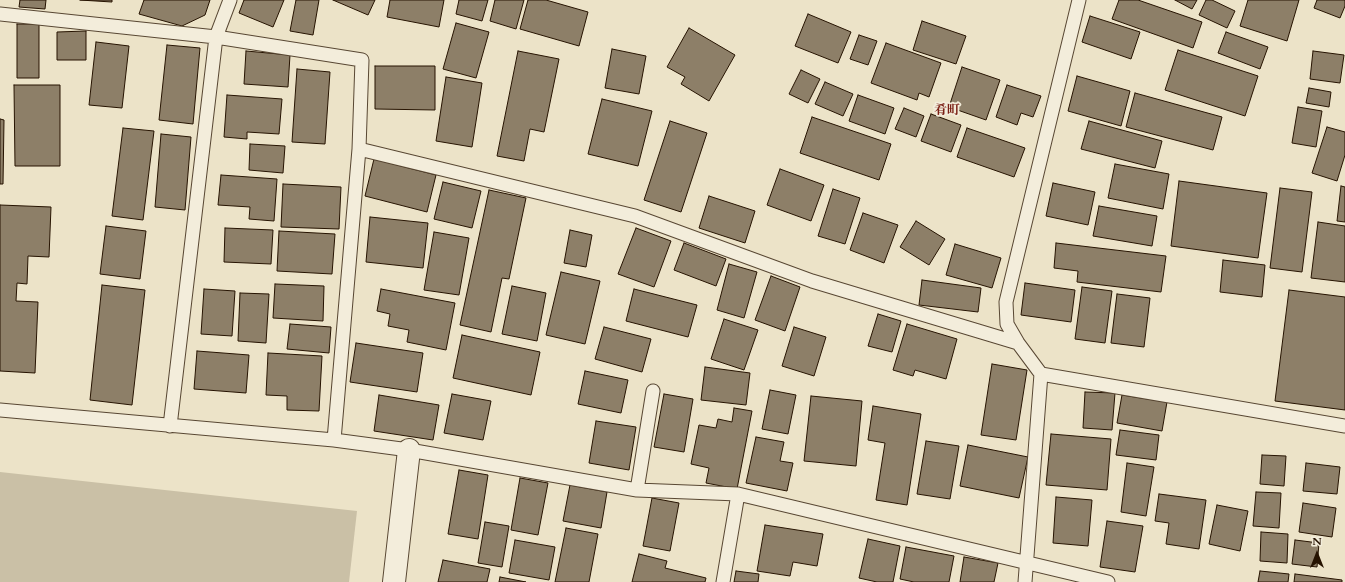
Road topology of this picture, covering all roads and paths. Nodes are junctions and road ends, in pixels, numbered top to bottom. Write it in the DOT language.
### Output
graph roads {
  1 [pos="230,0"];
  2 [pos="1079,0"];
  3 [pos="0,14"];
  4 [pos="216,37"];
  5 [pos="359,149"];
  6 [pos="1018,343"];
  7 [pos="1041,374"];
  8 [pos="653,391"];
  9 [pos="0,410"];
  10 [pos="170,426"];
  11 [pos="1345,426"];
  12 [pos="334,440"];
  13 [pos="409,450"];
  14 [pos="637,490"];
  15 [pos="738,494"];
  16 [pos="1027,562"];
  17 [pos="394,582"];
  18 [pos="723,582"];
  19 [pos="1025,582"];
  20 [pos="1108,582"];
  1 -- 4 [label="lane"];
  2 -- 6 [label="lane"];
  3 -- 4 [label="lane"];
  4 -- 5 [label="lane"];
  4 -- 10 [label="lane"];
  5 -- 6 [label="lane"];
  5 -- 12 [label="lane"];
  6 -- 7 [label="lane"];
  7 -- 11 [label="lane"];
  7 -- 16 [label="lane"];
  8 -- 14 [label="lane"];
  9 -- 10 [label="lane"];
  10 -- 12 [label="lane"];
  12 -- 13 [label="lane"];
  13 -- 14 [label="lane"];
  13 -- 17 [label="street"];
  14 -- 15 [label="lane"];
  15 -- 16 [label="lane"];
  15 -- 18 [label="lane"];
  16 -- 19 [label="lane"];
  16 -- 20 [label="lane"];
}
